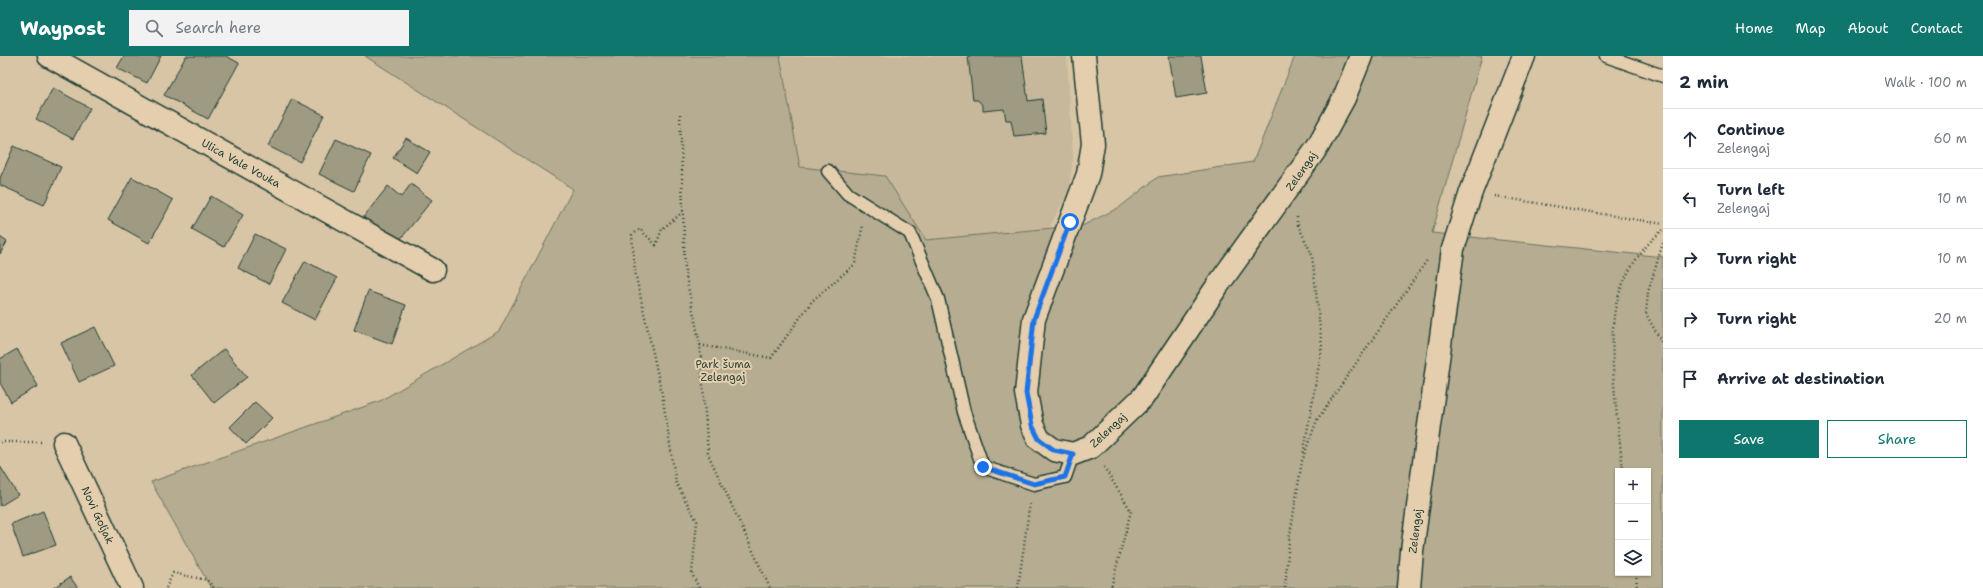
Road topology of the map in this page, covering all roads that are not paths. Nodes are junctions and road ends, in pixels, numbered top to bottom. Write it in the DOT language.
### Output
graph roads {
  1 [pos="49,56"];
  2 [pos="1084,56"];
  3 [pos="1361,56"];
  4 [pos="1524,56"];
  5 [pos="1606,56"];
  6 [pos="1663,76"];
  7 [pos="828,171"];
  8 [pos="433,270"];
  9 [pos="64,443"];
  10 [pos="1073,454"];
  11 [pos="132,588"];
  12 [pos="1409,588"];
  1 -- 8 [label="street, Ulica Vale Vouka"];
  2 -- 10 [label="street"];
  3 -- 10 [label="street, Zelengaj"];
  4 -- 12 [label="street, Zelengaj"];
  5 -- 6 [label="lane"];
  7 -- 10 [label="lane"];
  9 -- 11 [label="street, Novi Goljak"];
}
